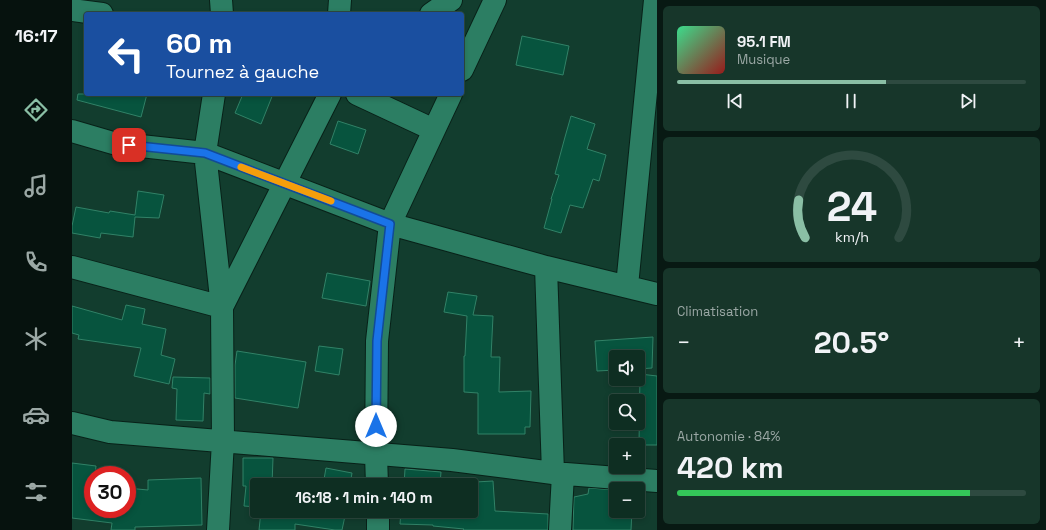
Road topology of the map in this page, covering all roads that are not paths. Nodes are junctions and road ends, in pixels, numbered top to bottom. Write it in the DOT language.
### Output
graph roads {
  1 [pos="221,0"];
  2 [pos="340,0"];
  3 [pos="451,0"];
  4 [pos="495,0"];
  5 [pos="655,0"];
  6 [pos="72,12"];
  7 [pos="222,12"];
  8 [pos="339,12"];
  9 [pos="434,12"];
  10 [pos="84,13"];
  11 [pos="464,66"];
  12 [pos="214,96"];
  13 [pos="329,96"];
  14 [pos="361,96"];
  15 [pos="450,96"];
  16 [pos="434,130"];
  17 [pos="72,131"];
  18 [pos="205,153"];
  19 [pos="284,184"];
  20 [pos="390,224"];
  21 [pos="72,267"];
  22 [pos="546,267"];
  23 [pos="627,286"];
  24 [pos="657,294"];
  25 [pos="222,307"];
  26 [pos="72,423"];
  27 [pos="223,442"];
  28 [pos="376,455"];
  29 [pos="558,474"];
  30 [pos="377,478"];
  31 [pos="657,482"];
  32 [pos="378,518"];
  33 [pos="218,530"];
  34 [pos="378,530"];
  35 [pos="560,530"];
  1 -- 7 [label="street"];
  2 -- 8 [label="street"];
  3 -- 9 [label="street"];
  4 -- 11 [label="street"];
  5 -- 23 [label="street"];
  6 -- 10 [label="street"];
  12 -- 18 [label="street"];
  13 -- 19 [label="street"];
  14 -- 16 [label="street"];
  15 -- 16 [label="street"];
  16 -- 20 [label="street"];
  17 -- 18 [label="street"];
  18 -- 19 [label="street"];
  18 -- 25 [label="street"];
  19 -- 20 [label="street"];
  19 -- 25 [label="street"];
  20 -- 22 [label="street"];
  20 -- 28 [label="street"];
  21 -- 25 [label="street"];
  22 -- 23 [label="street"];
  22 -- 29 [label="street"];
  23 -- 24 [label="street"];
  25 -- 27 [label="street"];
  26 -- 27 [label="street"];
  27 -- 28 [label="street"];
  27 -- 33 [label="street"];
  28 -- 29 [label="street"];
  28 -- 30 [label="street"];
  29 -- 31 [label="street"];
  29 -- 35 [label="street"];
  32 -- 34 [label="street"];
}
